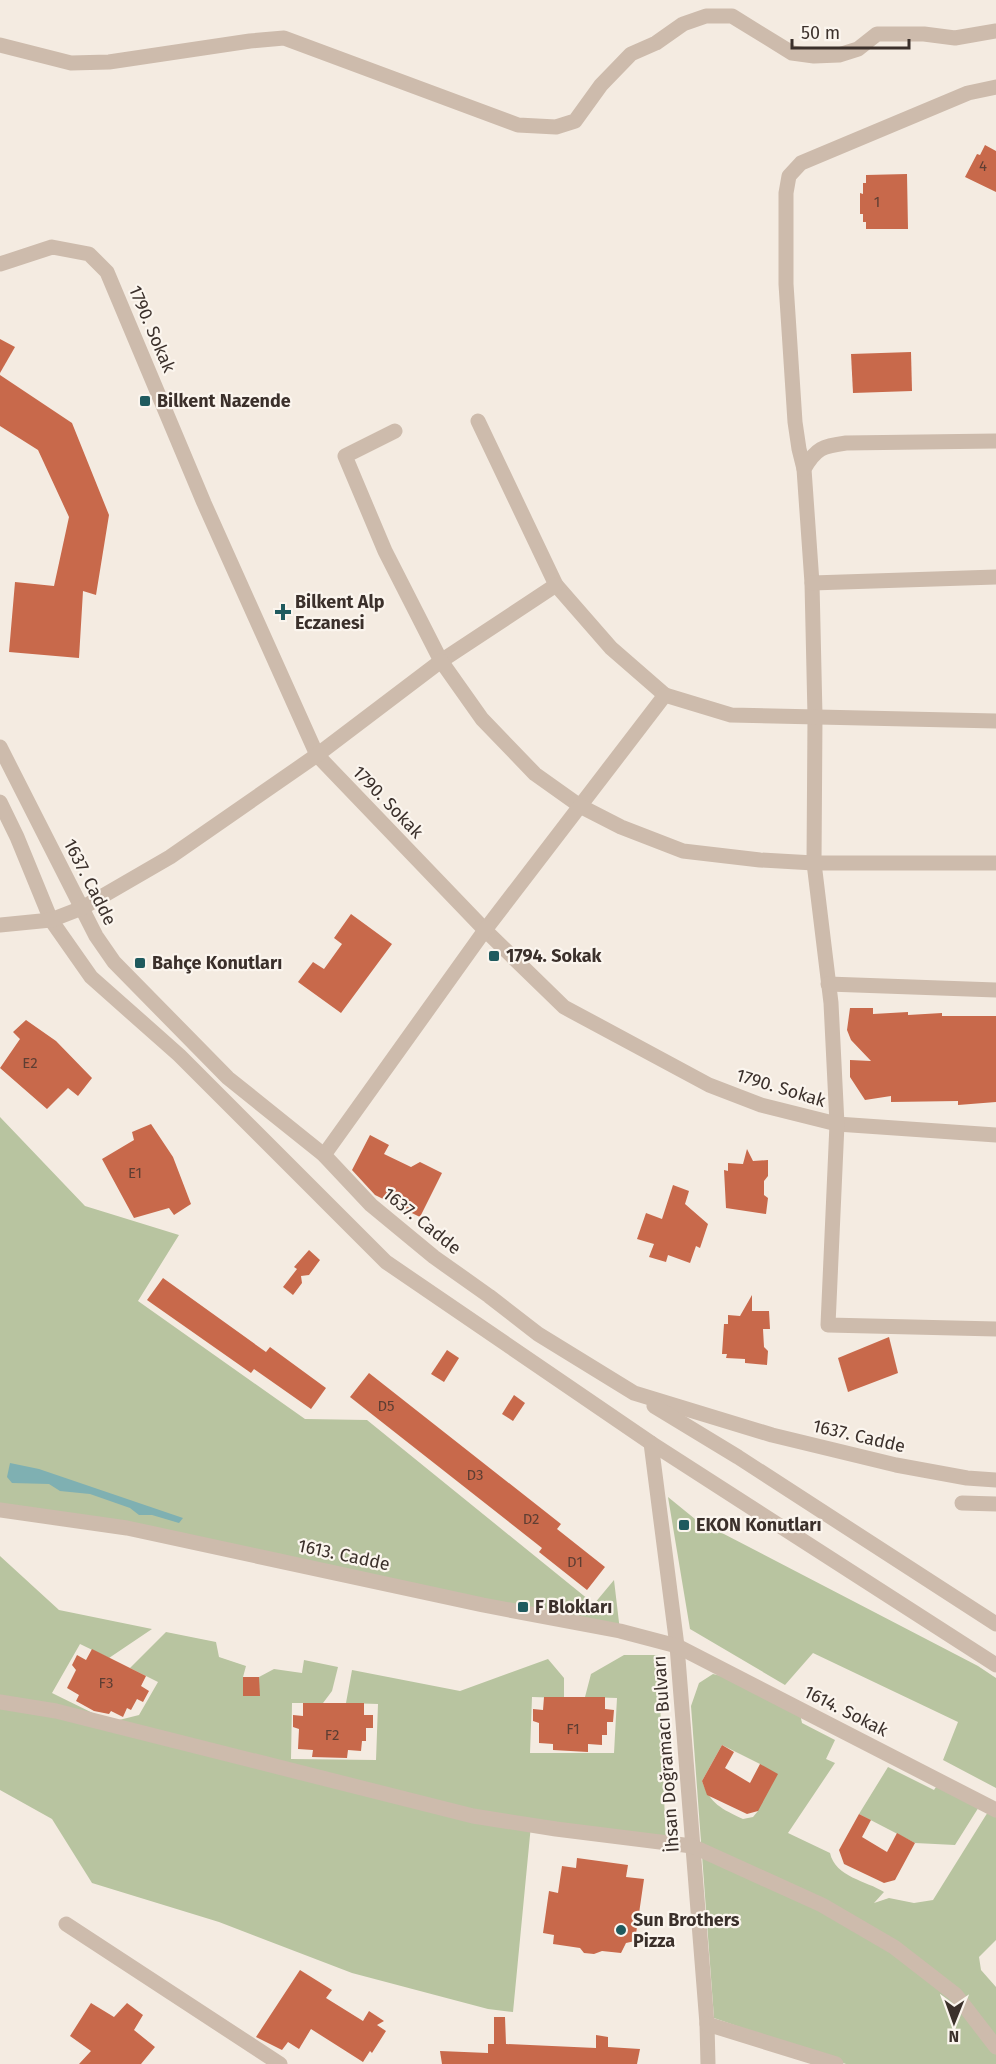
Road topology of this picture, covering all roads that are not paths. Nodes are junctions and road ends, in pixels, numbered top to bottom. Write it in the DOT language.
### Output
graph roads {
  1 [pos="996,31"];
  2 [pos="0,45"];
  3 [pos="996,87"];
  4 [pos="0,264"];
  5 [pos="478,421"];
  6 [pos="395,431"];
  7 [pos="996,441"];
  8 [pos="804,469"];
  9 [pos="996,577"];
  10 [pos="812,583"];
  11 [pos="556,585"];
  12 [pos="441,661"];
  13 [pos="665,695"];
  14 [pos="815,716"];
  15 [pos="996,721"];
  16 [pos="0,747"];
  17 [pos="317,755"];
  18 [pos="0,802"];
  19 [pos="580,806"];
  20 [pos="814,863"];
  21 [pos="996,863"];
  22 [pos="82,908"];
  23 [pos="51,920"];
  24 [pos="0,925"];
  25 [pos="484,930"];
  26 [pos="828,984"];
  27 [pos="996,990"];
  28 [pos="837,1124"];
  29 [pos="996,1135"];
  30 [pos="324,1155"];
  31 [pos="996,1329"];
  32 [pos="633,1393"];
  33 [pos="651,1443"];
  34 [pos="996,1479"];
  35 [pos="962,1503"];
  36 [pos="996,1504"];
  37 [pos="0,1510"];
  38 [pos="996,1624"];
  39 [pos="677,1646"];
  40 [pos="996,1665"];
  41 [pos="0,1702"];
  42 [pos="996,1810"];
  43 [pos="692,1846"];
  44 [pos="66,1924"];
  45 [pos="707,2024"];
  46 [pos="996,2047"];
  47 [pos="280,2064"];
  48 [pos="708,2064"];
  49 [pos="836,2064"];
  1 -- 2 [label="street"];
  3 -- 8 [label="street"];
  4 -- 17 [label="street, 1790. Sokak"];
  5 -- 11 [label="street"];
  6 -- 12 [label="street"];
  7 -- 8 [label="street"];
  8 -- 10 [label="street"];
  9 -- 10 [label="street"];
  10 -- 14 [label="street"];
  11 -- 12 [label="street"];
  11 -- 13 [label="street"];
  12 -- 17 [label="street"];
  12 -- 19 [label="street"];
  13 -- 14 [label="street"];
  13 -- 19 [label="street"];
  14 -- 15 [label="street"];
  14 -- 20 [label="street"];
  16 -- 22 [label="street, 1637. Cadde"];
  17 -- 22 [label="street"];
  17 -- 25 [label="street, 1790. Sokak"];
  18 -- 23 [label="street"];
  19 -- 20 [label="street"];
  19 -- 25 [label="street"];
  20 -- 21 [label="street"];
  20 -- 26 [label="street"];
  22 -- 23 [label="street"];
  22 -- 30 [label="street, 1637. Cadde"];
  23 -- 24 [label="street"];
  23 -- 33 [label="street"];
  25 -- 28 [label="street, 1790. Sokak"];
  25 -- 30 [label="street"];
  26 -- 27 [label="street"];
  26 -- 28 [label="street"];
  28 -- 29 [label="street, 1790. Sokak"];
  28 -- 31 [label="street"];
  30 -- 32 [label="street, 1637. Cadde"];
  32 -- 34 [label="street, 1637. Cadde"];
  32 -- 38 [label="street"];
  33 -- 39 [label="street, İhsan Doğramacı Bulvarı"];
  33 -- 40 [label="street"];
  35 -- 36 [label="street"];
  37 -- 39 [label="street, 1613. Cadde"];
  39 -- 42 [label="street, 1614. Sokak"];
  39 -- 43 [label="street, İhsan Doğramacı Bulvarı"];
  41 -- 43 [label="street"];
  43 -- 45 [label="street, İhsan Doğramacı Bulvarı"];
  43 -- 46 [label="street"];
  44 -- 47 [label="street"];
  45 -- 48 [label="street, İhsan Doğramacı Bulvarı"];
  45 -- 49 [label="street"];
}
